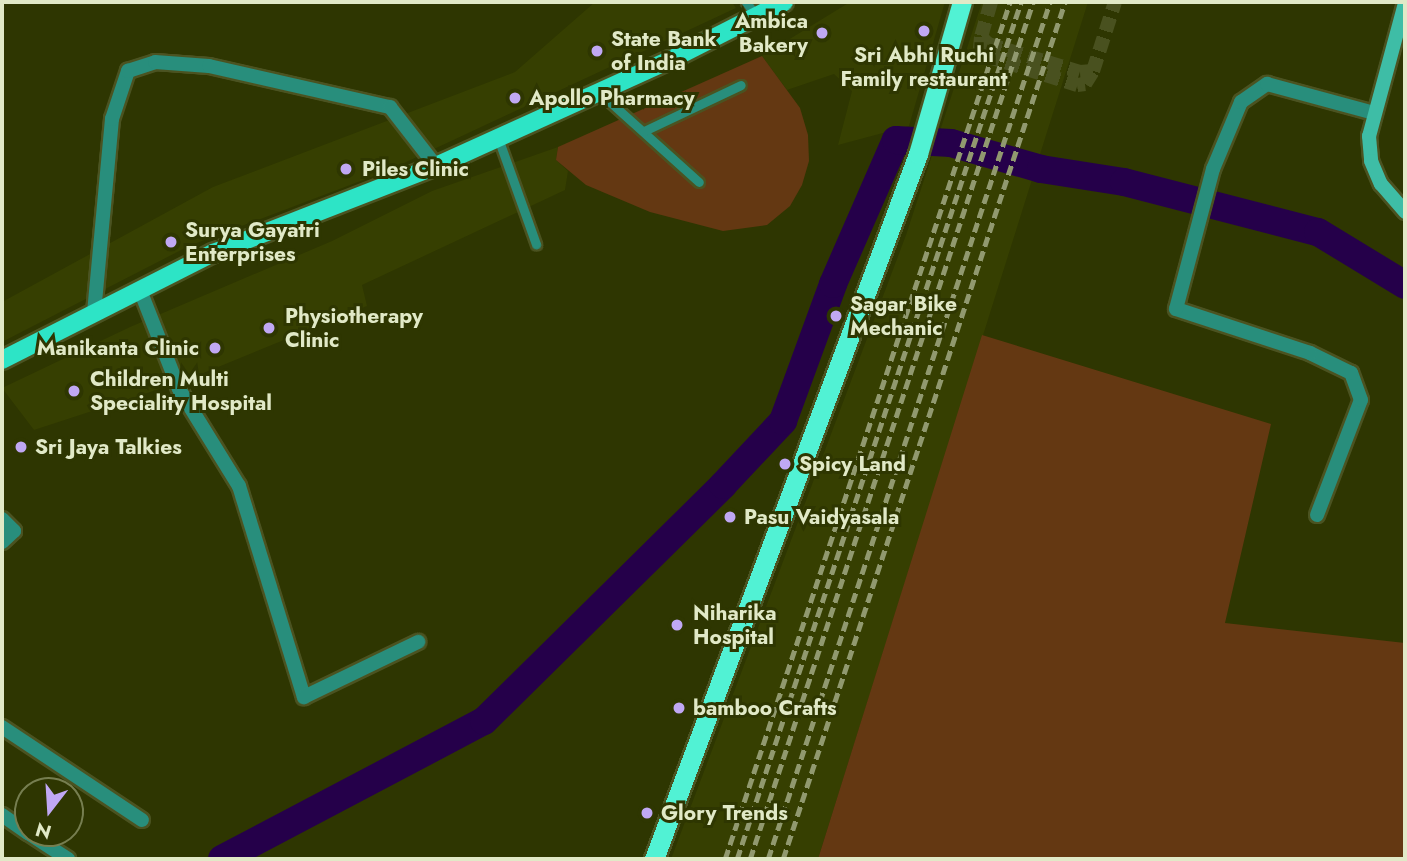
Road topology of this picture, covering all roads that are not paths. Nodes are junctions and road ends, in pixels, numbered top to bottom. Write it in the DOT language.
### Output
graph roads {
  1 [pos="784,2"];
  2 [pos="962,2"];
  3 [pos="1405,3"];
  4 [pos="751,9"];
  5 [pos="741,85"];
  6 [pos="600,93"];
  7 [pos="1374,113"];
  8 [pos="644,131"];
  9 [pos="498,138"];
  10 [pos="436,166"];
  11 [pos="699,182"];
  12 [pos="1405,212"];
  13 [pos="536,244"];
  14 [pos="141,290"];
  15 [pos="94,313"];
  16 [pos="2,360"];
  17 [pos="1317,515"];
  18 [pos="2,519"];
  19 [pos="2,542"];
  20 [pos="418,642"];
  21 [pos="2,727"];
  22 [pos="142,820"];
  23 [pos="50,847"];
  24 [pos="68,859"];
  25 [pos="654,859"];
  1 -- 4 [label="main road"];
  2 -- 25 [label="highway"];
  3 -- 7 [label="main road"];
  4 -- 6 [label="main road"];
  5 -- 8 [label="lane"];
  6 -- 8 [label="lane"];
  6 -- 9 [label="main road"];
  7 -- 12 [label="main road"];
  7 -- 17 [label="street"];
  8 -- 11 [label="lane"];
  9 -- 10 [label="main road"];
  9 -- 13 [label="lane"];
  10 -- 14 [label="main road"];
  10 -- 15 [label="street"];
  14 -- 15 [label="main road"];
  14 -- 20 [label="street"];
  15 -- 16 [label="main road"];
  18 -- 19 [label="street"];
  21 -- 22 [label="street"];
  23 -- 24 [label="street"];
}
